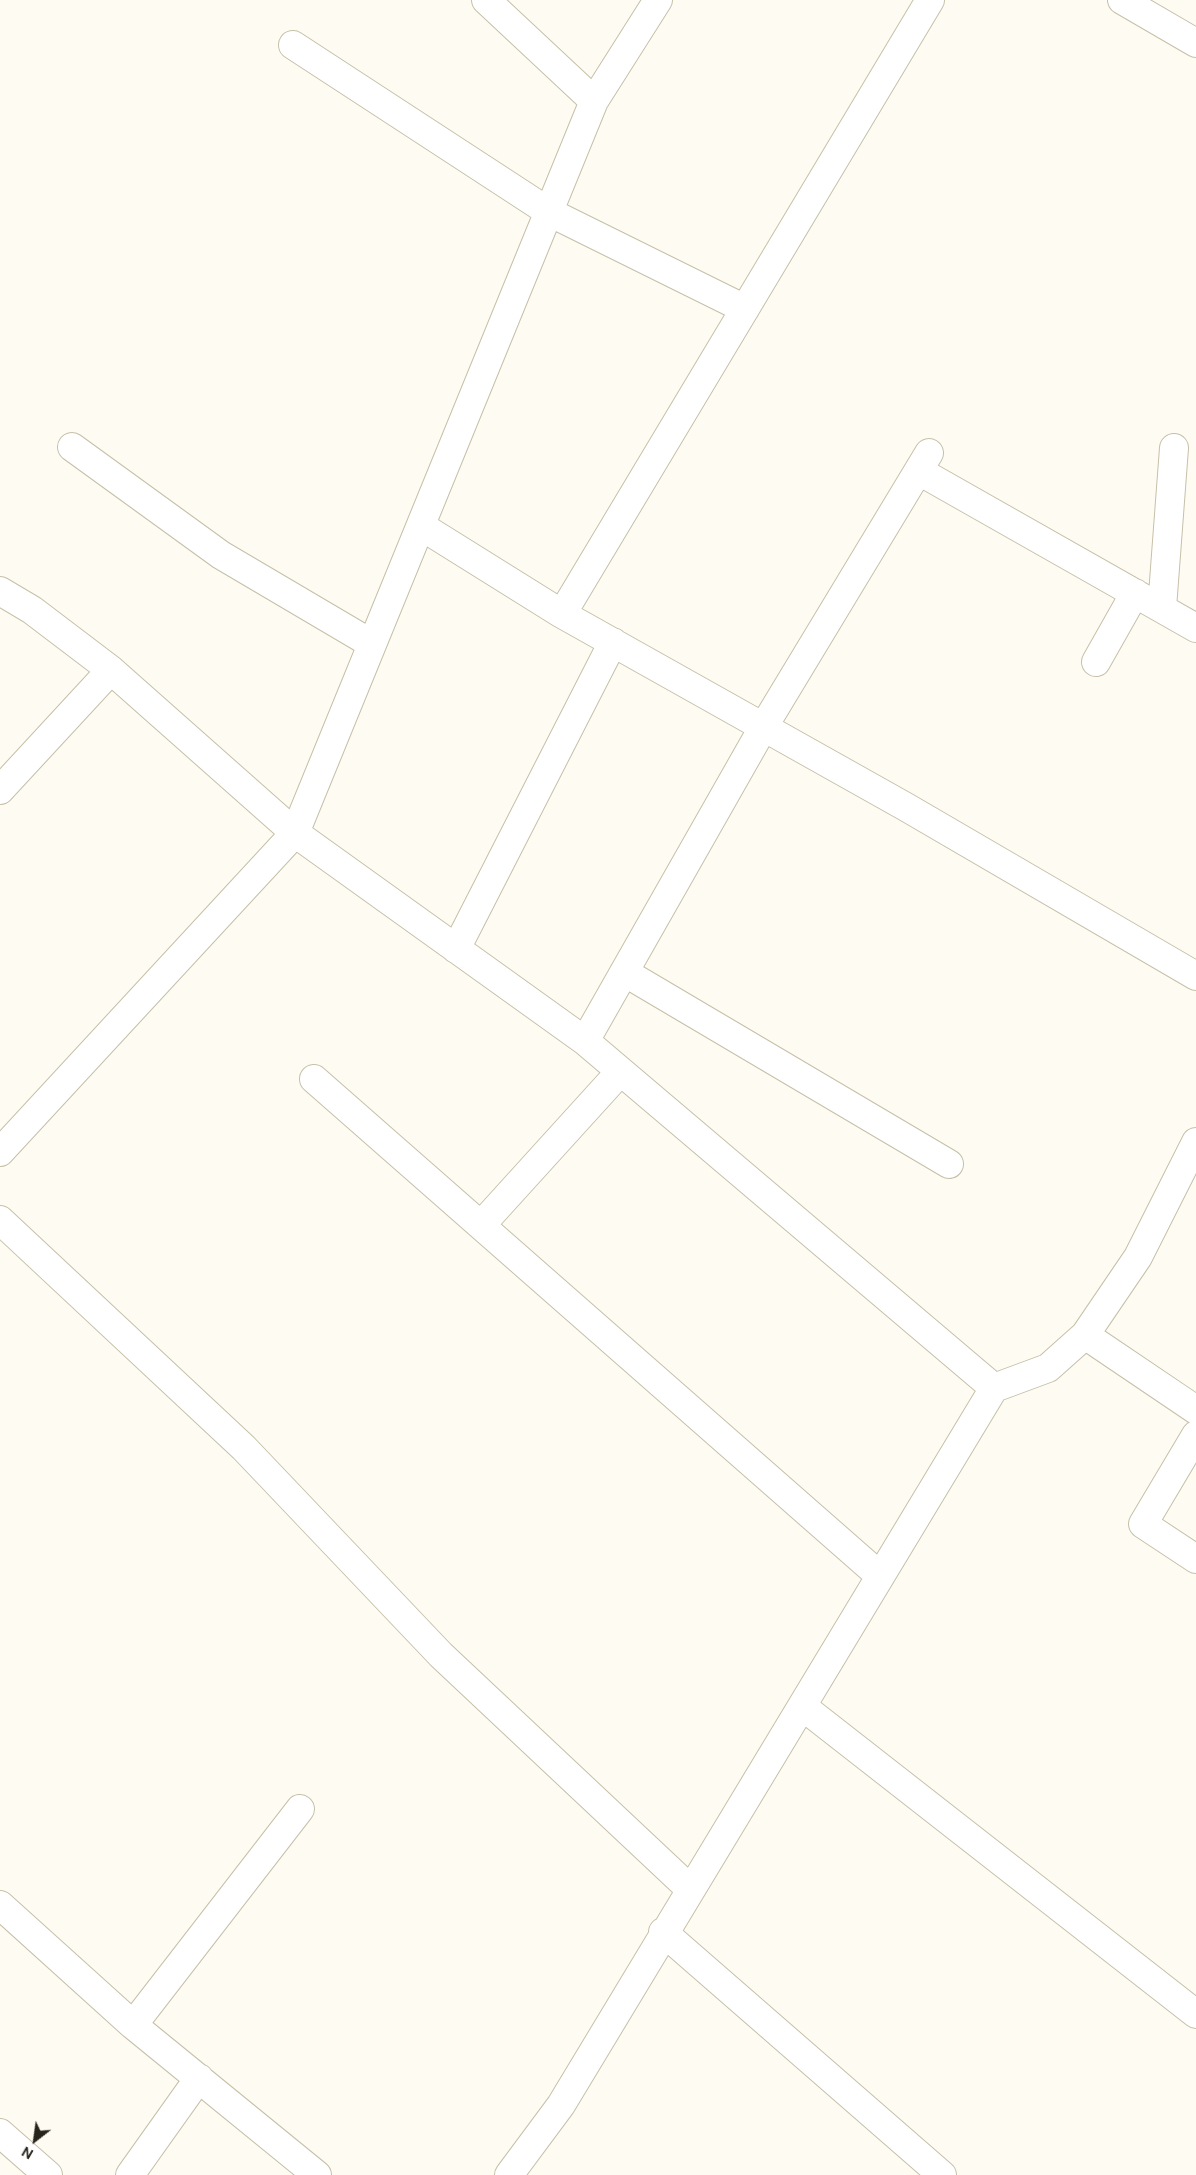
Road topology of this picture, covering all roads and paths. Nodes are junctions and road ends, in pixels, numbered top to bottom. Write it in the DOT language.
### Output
graph roads {
  1 [pos="486,0"];
  2 [pos="658,0"];
  3 [pos="930,0"];
  4 [pos="1122,0"];
  5 [pos="1196,43"];
  6 [pos="293,45"];
  7 [pos="594,101"];
  8 [pos="549,212"];
  9 [pos="745,309"];
  10 [pos="72,447"];
  11 [pos="1174,448"];
  12 [pos="421,526"];
  13 [pos="0,591"];
  14 [pos="1135,592"];
  15 [pos="1162,608"];
  16 [pos="562,614"];
  17 [pos="1196,628"];
  18 [pos="613,642"];
  19 [pos="372,644"];
  20 [pos="1096,662"];
  21 [pos="111,670"];
  22 [pos="764,726"];
  23 [pos="0,790"];
  24 [pos="295,833"];
  25 [pos="456,949"];
  26 [pos="624,972"];
  27 [pos="1196,976"];
  28 [pos="585,1041"];
  29 [pos="620,1072"];
  30 [pos="314,1079"];
  31 [pos="1196,1142"];
  32 [pos="0,1152"];
  33 [pos="948,1164"];
  34 [pos="0,1220"];
  35 [pos="482,1224"];
  36 [pos="1085,1335"];
  37 [pos="994,1388"];
  38 [pos="1196,1410"];
  39 [pos="1196,1435"];
  40 [pos="1196,1558"];
  41 [pos="879,1576"];
  42 [pos="802,1706"];
  43 [pos="300,1809"];
  44 [pos="690,1888"];
  45 [pos="0,1905"];
  46 [pos="664,1932"];
  47 [pos="1196,2014"];
  48 [pos="133,2025"];
  49 [pos="199,2078"];
  50 [pos="0,2133"];
  51 [pos="48,2175"];
  52 [pos="130,2175"];
  53 [pos="317,2175"];
  54 [pos="509,2175"];
  55 [pos="942,2175"];
  1 -- 7 [label="street"];
  2 -- 7 [label="street"];
  3 -- 9 [label="street"];
  4 -- 5 [label="street"];
  6 -- 8 [label="street"];
  7 -- 8 [label="street"];
  8 -- 9 [label="street"];
  8 -- 12 [label="street"];
  9 -- 16 [label="street"];
  10 -- 19 [label="street"];
  11 -- 15 [label="street"];
  12 -- 16 [label="street"];
  12 -- 19 [label="street"];
  13 -- 21 [label="street"];
  14 -- 15 [label="street"];
  14 -- 20 [label="street"];
  14 -- 22 [label="street"];
  15 -- 17 [label="street"];
  16 -- 18 [label="street"];
  18 -- 22 [label="street"];
  18 -- 25 [label="street"];
  19 -- 24 [label="street"];
  21 -- 23 [label="street"];
  21 -- 24 [label="street"];
  22 -- 26 [label="street"];
  22 -- 27 [label="street"];
  24 -- 25 [label="street"];
  24 -- 32 [label="street"];
  25 -- 28 [label="street"];
  26 -- 28 [label="street"];
  26 -- 33 [label="street"];
  28 -- 29 [label="street"];
  29 -- 35 [label="street"];
  29 -- 37 [label="street"];
  30 -- 35 [label="street"];
  31 -- 36 [label="street"];
  34 -- 44 [label="street"];
  35 -- 41 [label="street"];
  36 -- 37 [label="street"];
  36 -- 38 [label="street"];
  37 -- 41 [label="street"];
  39 -- 40 [label="street"];
  41 -- 42 [label="street"];
  42 -- 44 [label="street"];
  42 -- 47 [label="street"];
  43 -- 48 [label="street"];
  44 -- 46 [label="street"];
  45 -- 48 [label="street"];
  46 -- 54 [label="street"];
  46 -- 55 [label="street"];
  48 -- 49 [label="street"];
  49 -- 52 [label="street"];
  49 -- 53 [label="street"];
  50 -- 51 [label="street"];
}
